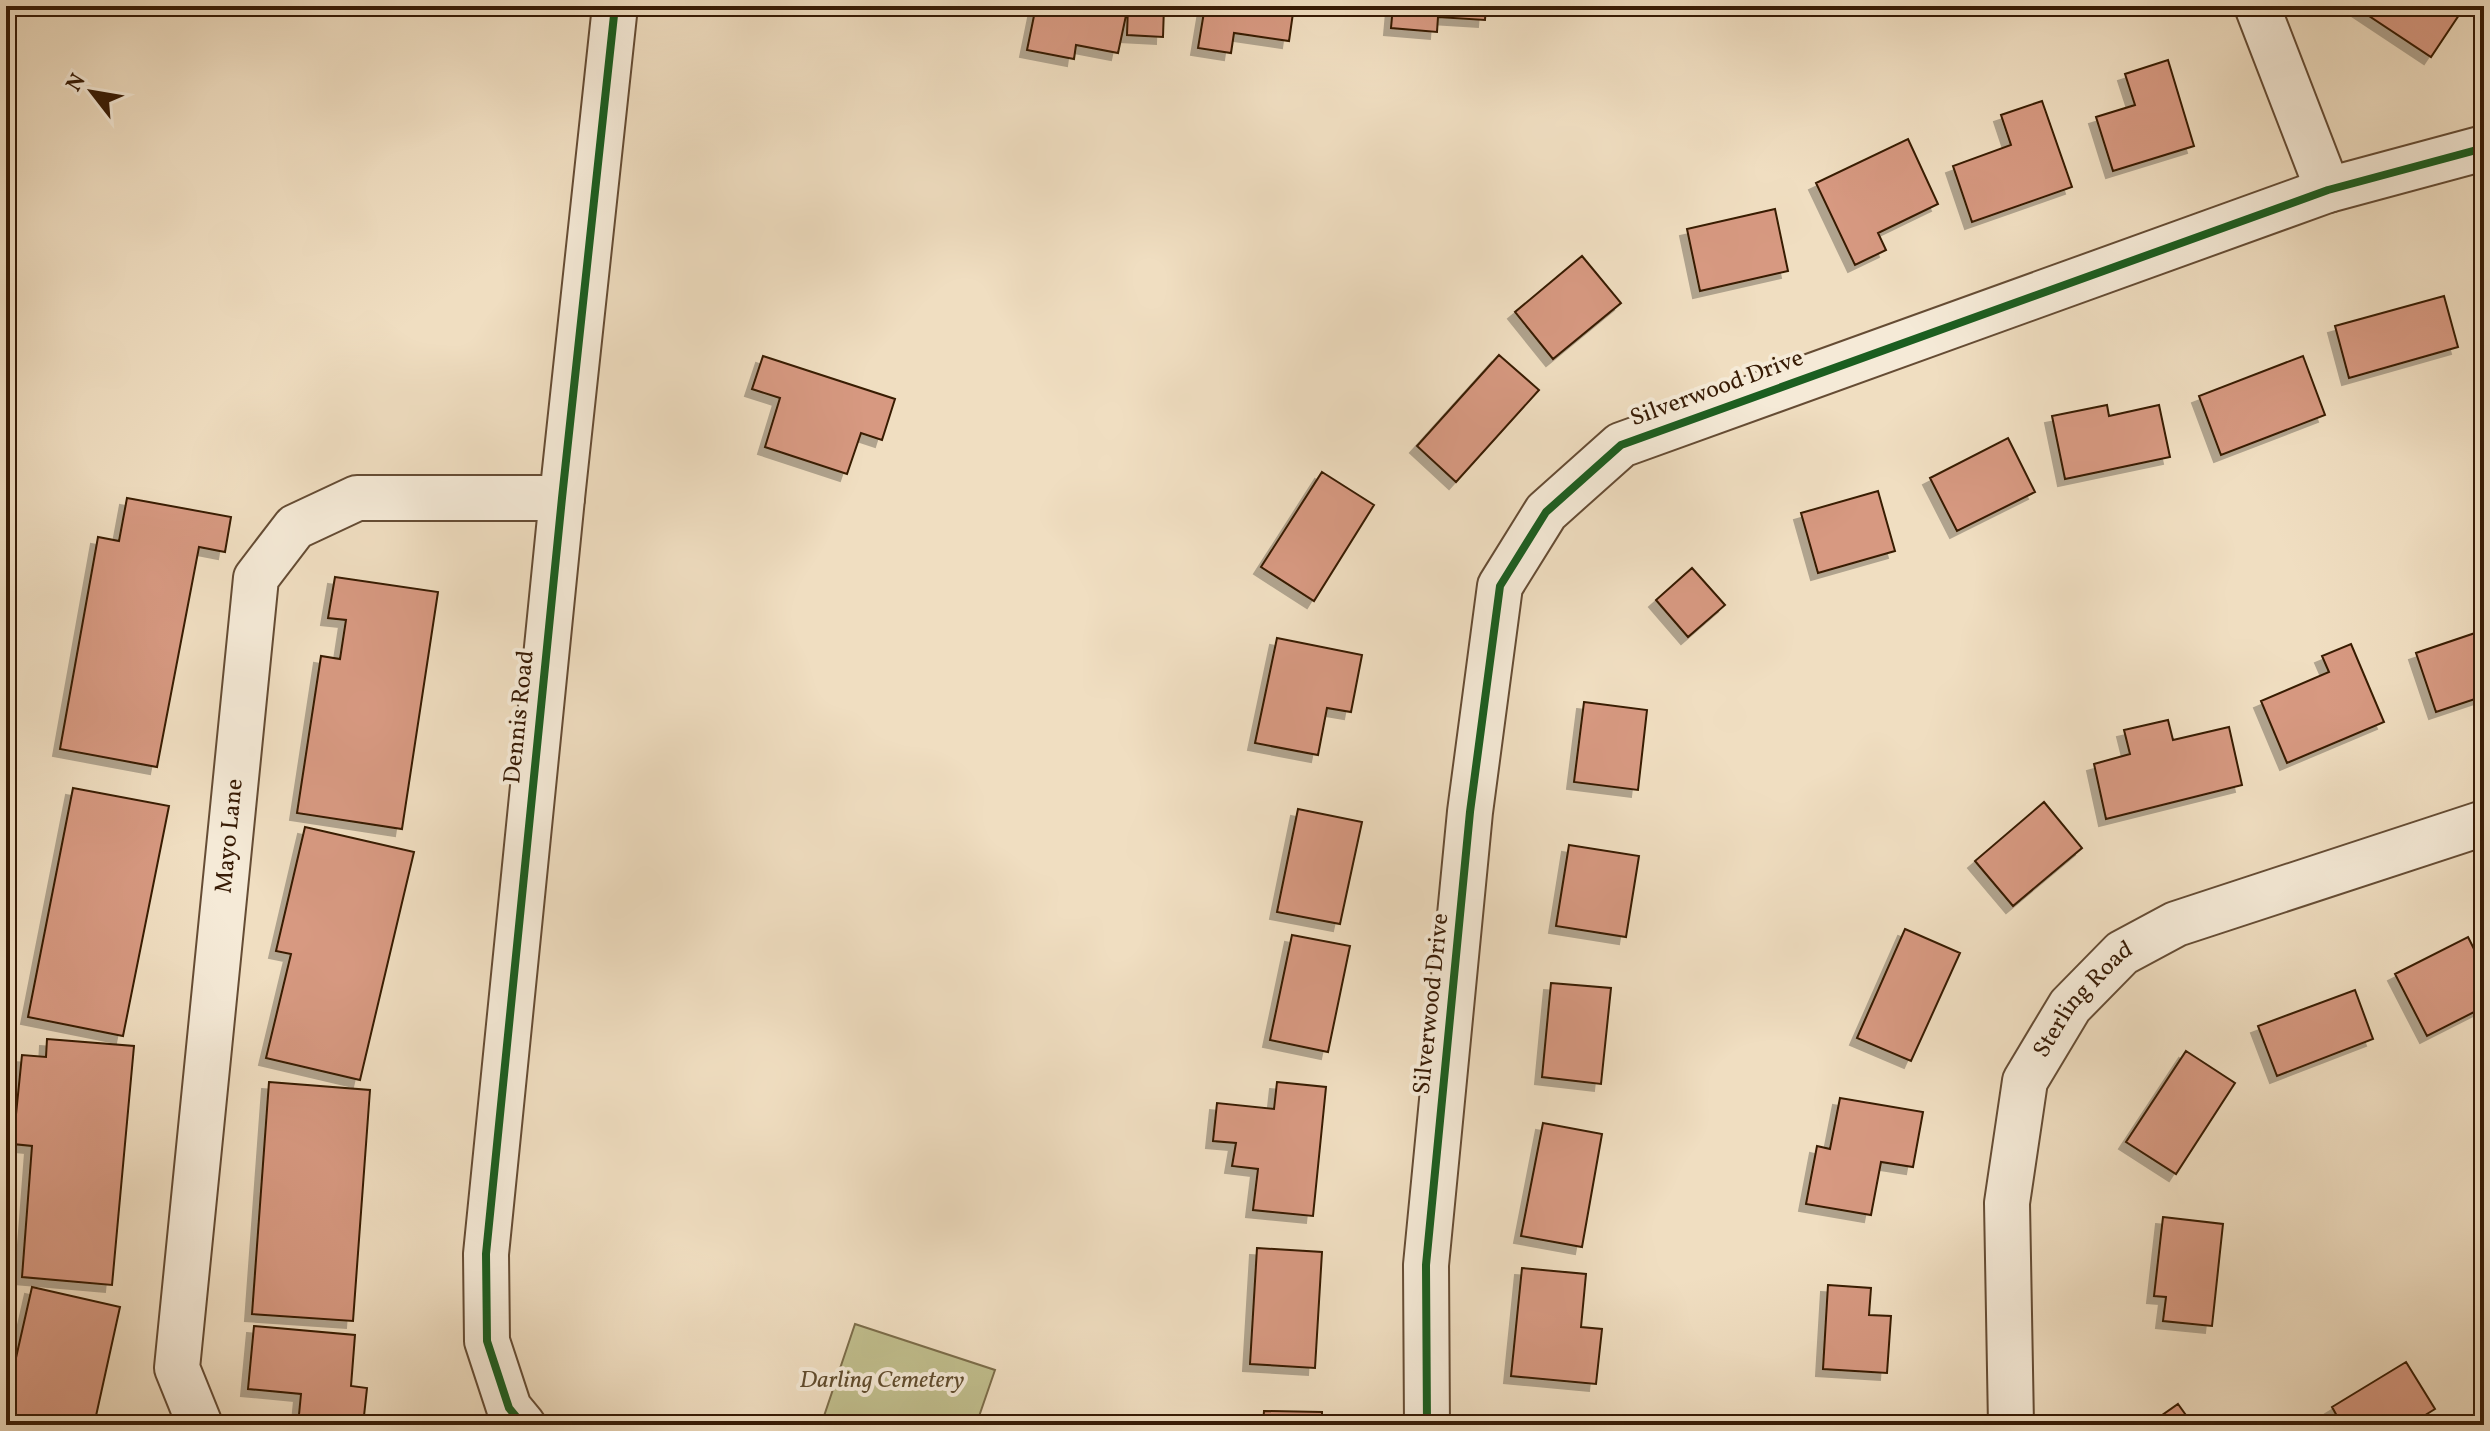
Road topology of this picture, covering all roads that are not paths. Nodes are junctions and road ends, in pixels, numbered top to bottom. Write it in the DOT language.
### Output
graph roads {
  1 [pos="615,6"];
  2 [pos="2257,6"];
  3 [pos="2484,148"];
  4 [pos="2328,190"];
  5 [pos="562,498"];
  6 [pos="2484,823"];
  7 [pos="200,1425"];
  8 [pos="523,1425"];
  9 [pos="1427,1425"];
  10 [pos="2011,1425"];
  1 -- 5 [label="street, Dennis Road"];
  2 -- 4 [label="street"];
  3 -- 4 [label="street, Silverwood Drive"];
  4 -- 9 [label="street, Silverwood Drive"];
  5 -- 7 [label="street, Mayo Lane"];
  5 -- 8 [label="street, Dennis Road"];
  6 -- 10 [label="street, Sterling Road"];
}
